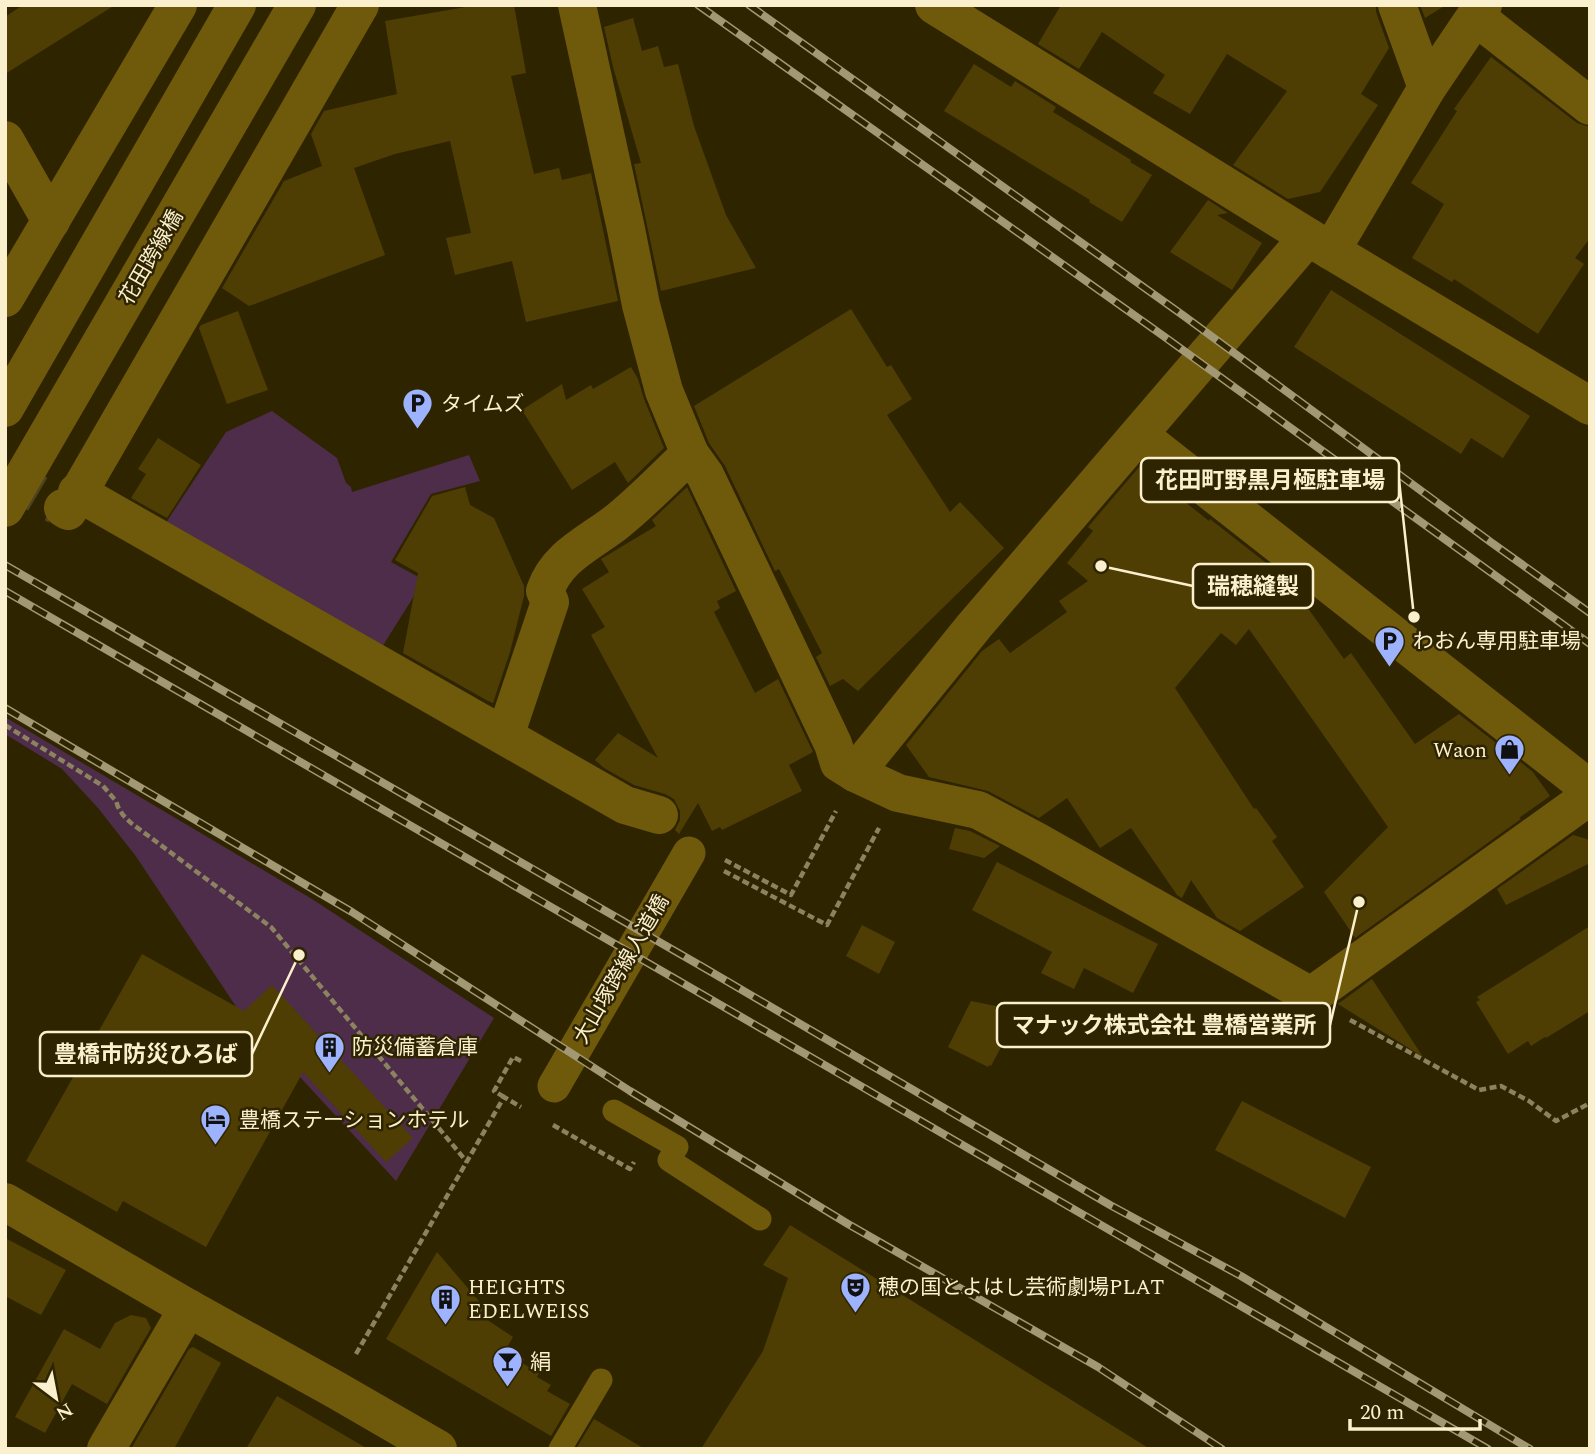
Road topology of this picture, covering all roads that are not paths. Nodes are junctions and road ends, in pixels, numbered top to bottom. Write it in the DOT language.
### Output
graph roads {
  1 [pos="178,5"];
  2 [pos="237,5"];
  3 [pos="297,5"];
  4 [pos="360,5"];
  5 [pos="577,5"];
  6 [pos="1397,5"];
  7 [pos="950,10"];
  8 [pos="1479,11"];
  9 [pos="1427,88"];
  10 [pos="1590,106"];
  11 [pos="5,140"];
  12 [pos="51,221"];
  13 [pos="1320,244"];
  14 [pos="5,298"];
  15 [pos="1590,406"];
  16 [pos="5,408"];
  17 [pos="1139,435"];
  18 [pos="690,454"];
  19 [pos="5,508"];
  20 [pos="505,736"];
  21 [pos="855,773"];
  22 [pos="1590,789"];
  23 [pos="1590,796"];
  24 [pos="659,815"];
  25 [pos="689,853"];
  26 [pos="554,1086"];
  27 [pos="614,1111"];
  28 [pos="5,1202"];
  29 [pos="760,1219"];
  30 [pos="188,1308"];
  31 [pos="601,1380"];
  32 [pos="106,1449"];
  33 [pos="438,1449"];
  34 [pos="560,1449"];
  1 -- 12 [label="street"];
  2 -- 16 [label="street"];
  3 -- 19 [label="street, 花田跨線橋"];
  4 -- 20 [label="street"];
  5 -- 18 [label="street"];
  6 -- 9 [label="street"];
  7 -- 13 [label="street"];
  8 -- 9 [label="street"];
  8 -- 10 [label="street"];
  9 -- 13 [label="street"];
  11 -- 12 [label="street"];
  12 -- 14 [label="street"];
  13 -- 15 [label="street"];
  13 -- 17 [label="street"];
  17 -- 21 [label="street"];
  17 -- 22 [label="street"];
  18 -- 20 [label="street"];
  18 -- 21 [label="street"];
  20 -- 24 [label="street"];
  21 -- 23 [label="street"];
  25 -- 26 [label="street, 大山塚跨線人道橋"];
  27 -- 29 [label="lane"];
  28 -- 30 [label="street"];
  30 -- 32 [label="street"];
  30 -- 33 [label="street"];
  31 -- 34 [label="lane"];
}
